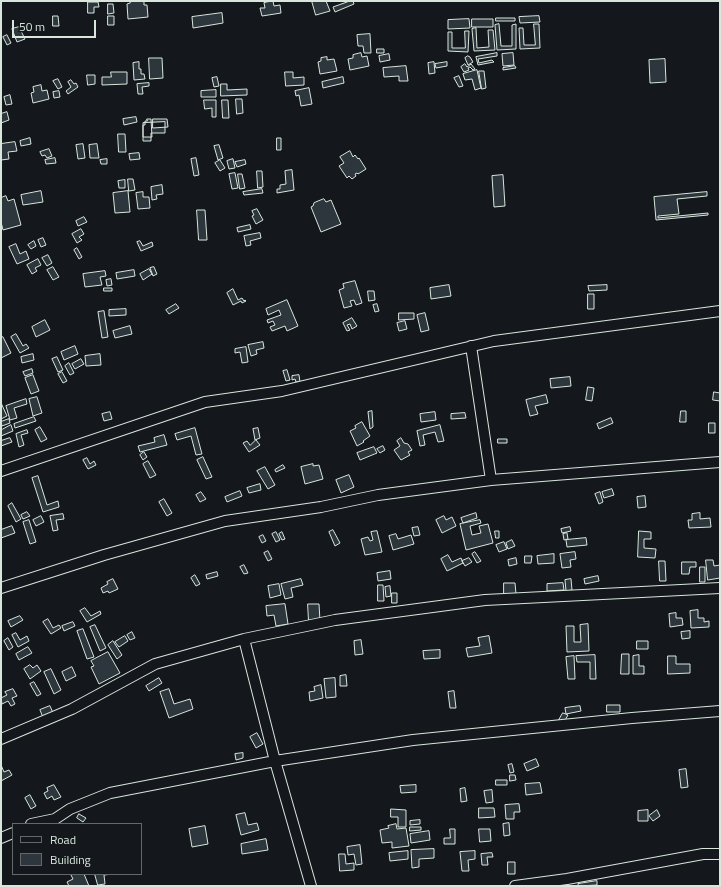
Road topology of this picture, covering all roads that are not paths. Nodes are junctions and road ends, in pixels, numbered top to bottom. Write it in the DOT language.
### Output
graph roads {
  1 [pos="720,311"];
  2 [pos="471,346"];
  3 [pos="720,462"];
  4 [pos="1,471"];
  5 [pos="491,480"];
  6 [pos="1,588"];
  7 [pos="720,588"];
  8 [pos="244,639"];
  9 [pos="720,711"];
  10 [pos="1,739"];
  11 [pos="275,761"];
  12 [pos="36,823"];
  13 [pos="12,833"];
  14 [pos="1,838"];
  15 [pos="720,854"];
  16 [pos="311,886"];
  17 [pos="515,886"];
  1 -- 2 [label="street"];
  2 -- 4 [label="street"];
  2 -- 5 [label="street"];
  3 -- 5 [label="street"];
  5 -- 6 [label="street"];
  7 -- 8 [label="street"];
  8 -- 10 [label="street"];
  8 -- 11 [label="street"];
  9 -- 11 [label="street"];
  11 -- 12 [label="street"];
  11 -- 16 [label="street"];
  13 -- 14 [label="street"];
  15 -- 17 [label="street"];
}
